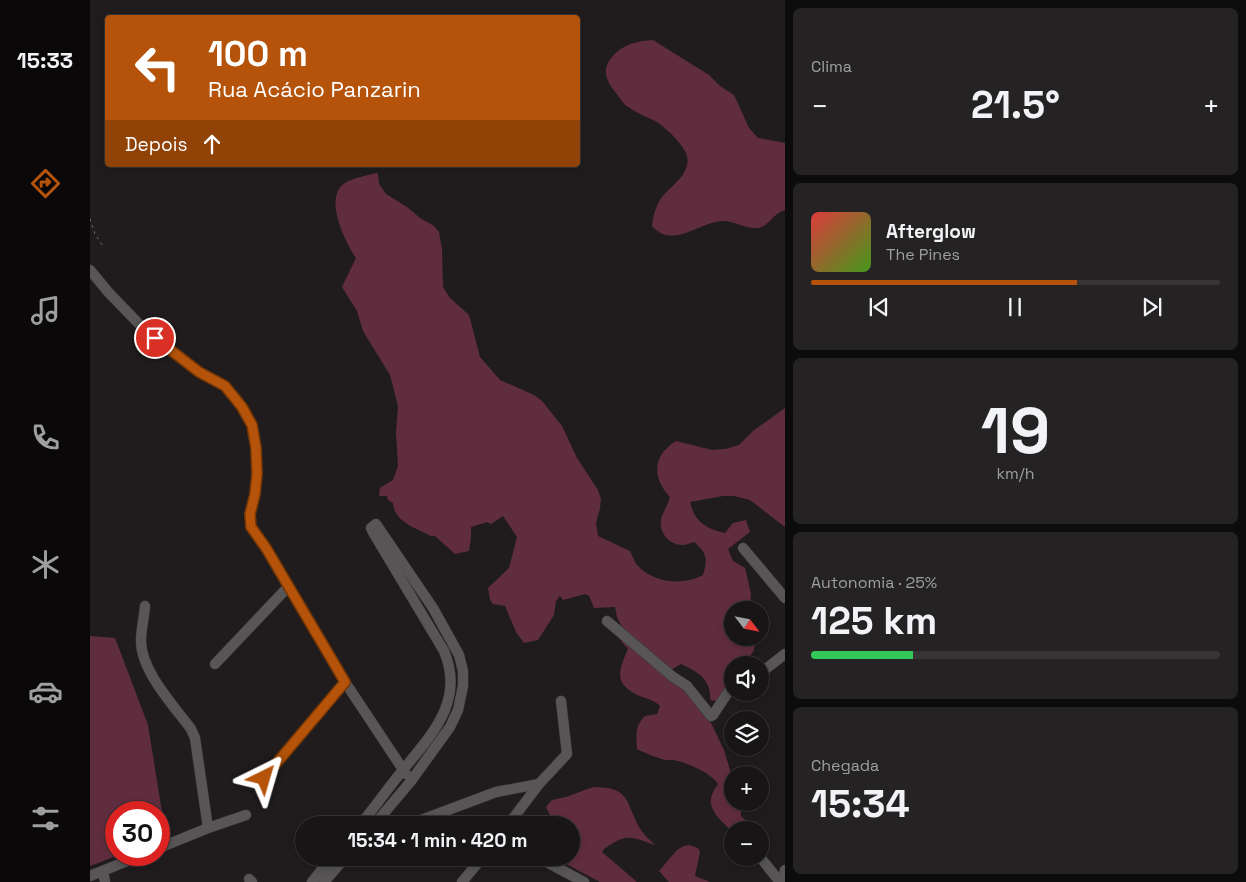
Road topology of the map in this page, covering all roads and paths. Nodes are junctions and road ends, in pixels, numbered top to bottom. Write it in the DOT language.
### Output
graph roads {
  1 [pos="90,219"];
  2 [pos="104,248"];
  3 [pos="90,270"];
  4 [pos="743,548"];
  5 [pos="288,587"];
  6 [pos="785,598"];
  7 [pos="145,606"];
  8 [pos="606,621"];
  9 [pos="785,654"];
  10 [pos="215,664"];
  11 [pos="769,666"];
  12 [pos="345,682"];
  13 [pos="724,699"];
  14 [pos="561,701"];
  15 [pos="404,769"];
  16 [pos="264,778"];
  17 [pos="410,782"];
  18 [pos="539,784"];
  19 [pos="246,814"];
  20 [pos="367,816"];
  21 [pos="382,816"];
  22 [pos="432,816"];
  23 [pos="515,816"];
  24 [pos="208,828"];
  25 [pos="170,844"];
  26 [pos="115,866"];
  27 [pos="325,866"];
  28 [pos="338,866"];
  29 [pos="475,866"];
  30 [pos="554,866"];
  31 [pos="768,866"];
  32 [pos="785,870"];
  33 [pos="103,871"];
  34 [pos="90,876"];
  35 [pos="105,882"];
  36 [pos="312,882"];
  37 [pos="324,882"];
  38 [pos="462,882"];
  39 [pos="584,882"];
  40 [pos="781,882"];
  1 -- 2 [label="path"];
  3 -- 5 [label="street"];
  4 -- 6 [label="street"];
  5 -- 10 [label="street"];
  5 -- 12 [label="street"];
  7 -- 24 [label="street"];
  8 -- 13 [label="street"];
  9 -- 11 [label="street"];
  12 -- 15 [label="street"];
  12 -- 16 [label="street"];
  14 -- 18 [label="street"];
  15 -- 17 [label="street"];
  15 -- 17 [label="street"];
  15 -- 20 [label="street"];
  17 -- 21 [label="street"];
  18 -- 22 [label="street"];
  18 -- 23 [label="street"];
  19 -- 24 [label="street"];
  24 -- 25 [label="street"];
  26 -- 33 [label="street"];
  27 -- 36 [label="street"];
  28 -- 37 [label="street"];
  29 -- 38 [label="street"];
  30 -- 39 [label="street"];
  31 -- 40 [label="street"];
  32 -- 40 [label="street"];
  33 -- 34 [label="street"];
  33 -- 35 [label="street"];
}
